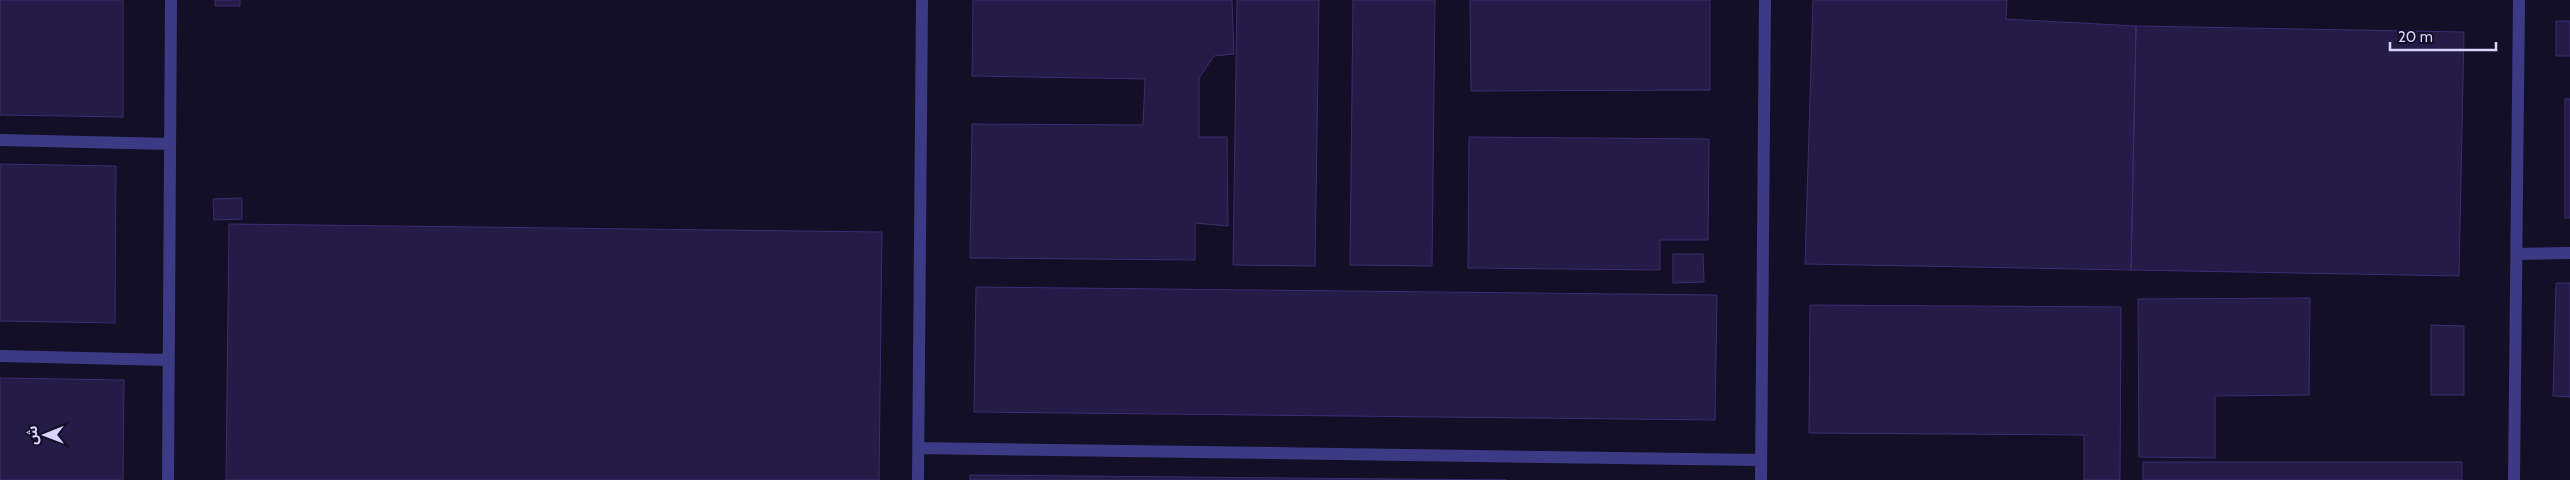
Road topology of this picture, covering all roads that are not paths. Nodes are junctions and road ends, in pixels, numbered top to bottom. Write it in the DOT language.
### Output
graph roads {
  1 [pos="171,0"];
  2 [pos="922,0"];
  3 [pos="1765,0"];
  4 [pos="2519,0"];
  5 [pos="0,140"];
  6 [pos="170,144"];
  7 [pos="2517,254"];
  8 [pos="2570,254"];
  9 [pos="0,356"];
  10 [pos="169,360"];
  11 [pos="918,448"];
  12 [pos="1761,460"];
  13 [pos="168,480"];
  14 [pos="918,480"];
  15 [pos="1761,480"];
  16 [pos="2514,480"];
  1 -- 6 [label="street"];
  2 -- 11 [label="street"];
  3 -- 12 [label="street"];
  4 -- 7 [label="street"];
  5 -- 6 [label="street"];
  6 -- 10 [label="street"];
  7 -- 8 [label="street"];
  7 -- 16 [label="street"];
  9 -- 10 [label="street"];
  10 -- 13 [label="street"];
  11 -- 12 [label="street"];
  11 -- 14 [label="street"];
  12 -- 15 [label="street"];
}
